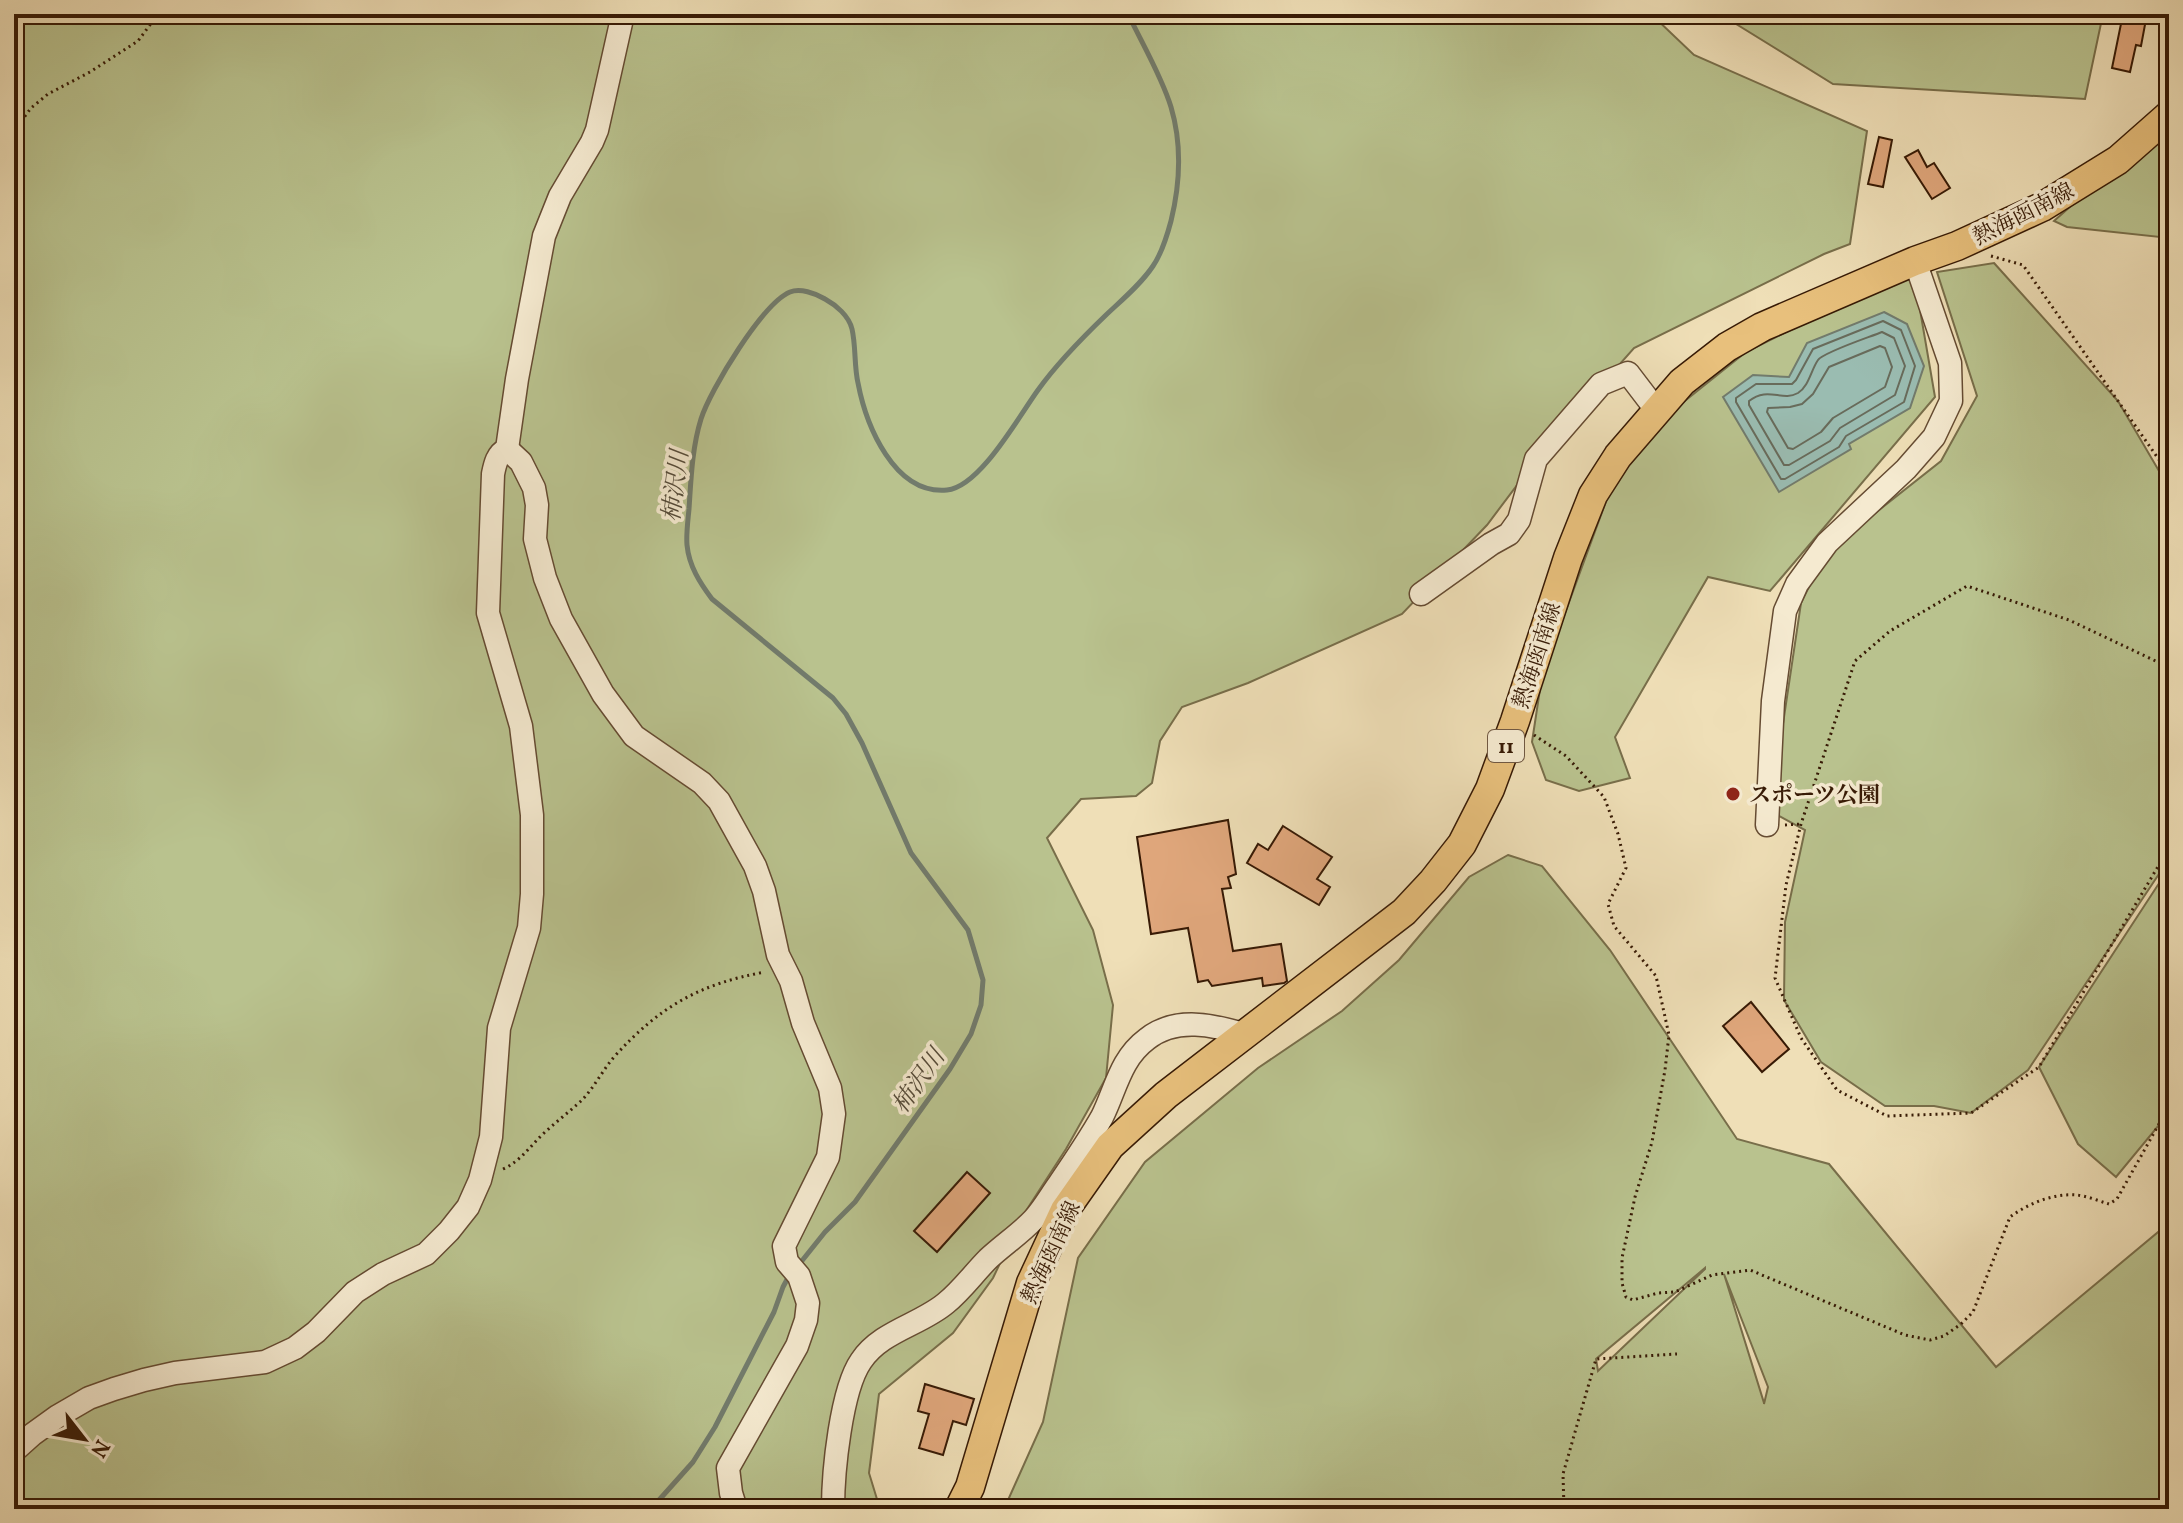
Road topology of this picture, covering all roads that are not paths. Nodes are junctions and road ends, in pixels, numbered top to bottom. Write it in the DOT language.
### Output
graph roads {
  1 [pos="623,14"];
  2 [pos="2169,115"];
  3 [pos="1915,261"];
  4 [pos="1657,411"];
  5 [pos="507,449"];
  6 [pos="1421,594"];
  7 [pos="1767,825"];
  8 [pos="1246,1035"];
  9 [pos="14,1451"];
  10 [pos="736,1509"];
  11 [pos="833,1509"];
  12 [pos="959,1509"];
  1 -- 5 [label="street"];
  2 -- 3 [label="main road, 熱海函南線 / 11"];
  3 -- 4 [label="main road, 熱海函南線 / 11"];
  3 -- 7 [label="street"];
  4 -- 6 [label="street"];
  4 -- 8 [label="main road, 熱海函南線 / 11"];
  5 -- 9 [label="street"];
  5 -- 10 [label="street"];
  8 -- 11 [label="street"];
  8 -- 12 [label="main road, 熱海函南線 / 11"];
}
